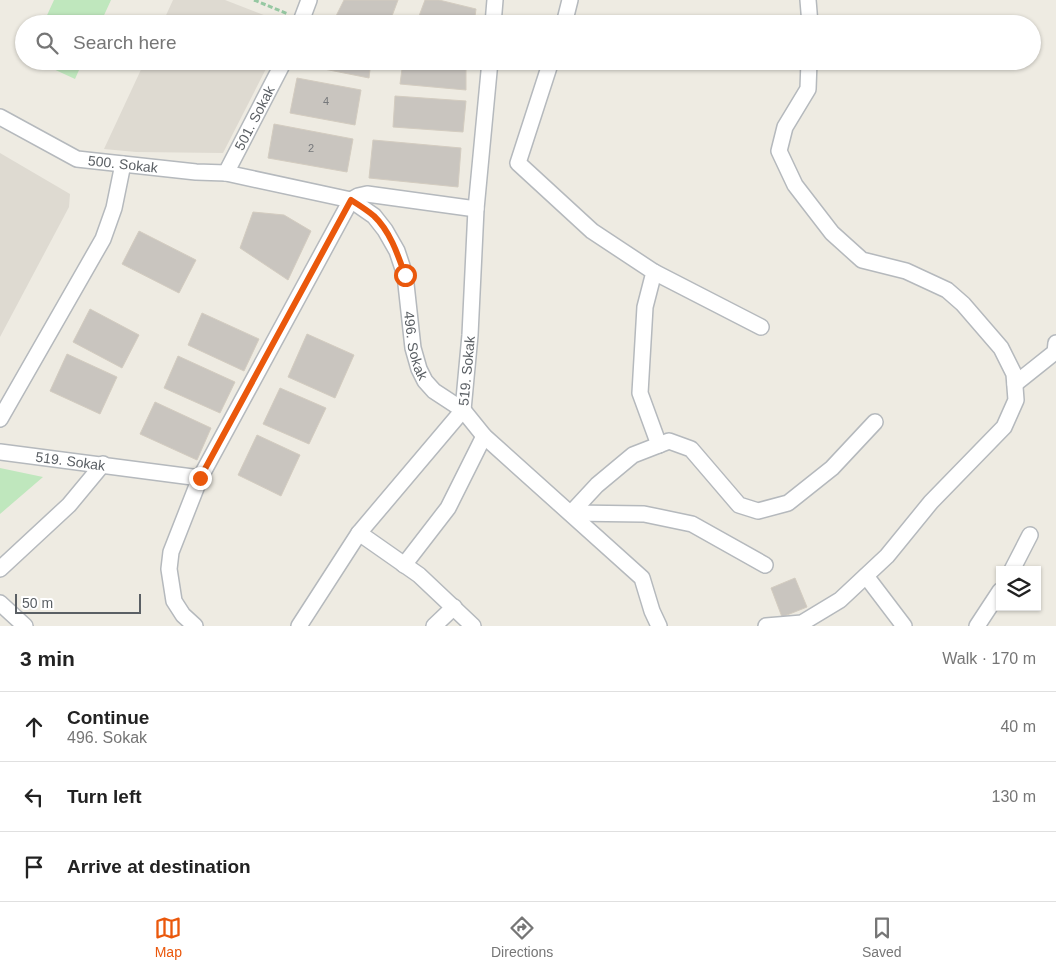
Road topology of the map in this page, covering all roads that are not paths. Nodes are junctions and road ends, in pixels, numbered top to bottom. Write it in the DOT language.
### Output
graph roads {
  1 [pos="309,0"];
  2 [pos="496,0"];
  3 [pos="570,0"];
  4 [pos="808,0"];
  5 [pos="303,15"];
  6 [pos="494,15"];
  7 [pos="566,15"];
  8 [pos="809,15"];
  9 [pos="279,70"];
  10 [pos="489,70"];
  11 [pos="549,70"];
  12 [pos="809,70"];
  13 [pos="0,117"];
  14 [pos="123,164"];
  15 [pos="226,173"];
  16 [pos="351,200"];
  17 [pos="476,209"];
  18 [pos="654,272"];
  19 [pos="761,327"];
  20 [pos="1056,343"];
  21 [pos="1015,384"];
  22 [pos="463,410"];
  23 [pos="0,419"];
  24 [pos="875,422"];
  25 [pos="484,436"];
  26 [pos="659,445"];
  27 [pos="0,452"];
  28 [pos="103,464"];
  29 [pos="200,478"];
  30 [pos="570,513"];
  31 [pos="359,533"];
  32 [pos="1030,535"];
  33 [pos="404,565"];
  34 [pos="766,565"];
  35 [pos="1014,566"];
  36 [pos="0,570"];
  37 [pos="866,576"];
  38 [pos="996,597"];
  39 [pos="0,603"];
  40 [pos="454,608"];
  41 [pos="25,626"];
  42 [pos="195,626"];
  43 [pos="299,626"];
  44 [pos="434,626"];
  45 [pos="472,626"];
  46 [pos="659,626"];
  47 [pos="766,626"];
  48 [pos="904,626"];
  49 [pos="977,626"];
  1 -- 5 [label="street"];
  2 -- 6 [label="street"];
  3 -- 7 [label="street"];
  4 -- 8 [label="street"];
  9 -- 15 [label="street, 501. Sokak"];
  10 -- 17 [label="street, 519. Sokak"];
  11 -- 18 [label="street"];
  12 -- 21 [label="street"];
  13 -- 14 [label="street, 500. Sokak"];
  14 -- 15 [label="street, 500. Sokak"];
  14 -- 23 [label="street"];
  15 -- 16 [label="street, 496. Sokak"];
  16 -- 17 [label="street"];
  16 -- 22 [label="street, 496. Sokak"];
  16 -- 29 [label="street"];
  17 -- 22 [label="street, 519. Sokak"];
  18 -- 19 [label="street"];
  18 -- 26 [label="street"];
  20 -- 21 [label="street"];
  21 -- 37 [label="street"];
  22 -- 25 [label="street, 496. Sokak"];
  22 -- 31 [label="street, 519. Sokak"];
  24 -- 26 [label="street"];
  25 -- 30 [label="street, 496. Sokak"];
  25 -- 33 [label="street"];
  26 -- 30 [label="street"];
  27 -- 28 [label="street, 519. Sokak"];
  28 -- 29 [label="street, 519. Sokak"];
  28 -- 36 [label="street"];
  29 -- 42 [label="street"];
  30 -- 34 [label="street"];
  30 -- 46 [label="street, 496. Sokak"];
  31 -- 33 [label="street"];
  31 -- 43 [label="street, 519. Sokak"];
  32 -- 35 [label="street"];
  33 -- 40 [label="street"];
  37 -- 47 [label="street"];
  37 -- 48 [label="street"];
  38 -- 49 [label="street"];
  39 -- 41 [label="street"];
  40 -- 44 [label="street"];
  40 -- 45 [label="street"];
}
